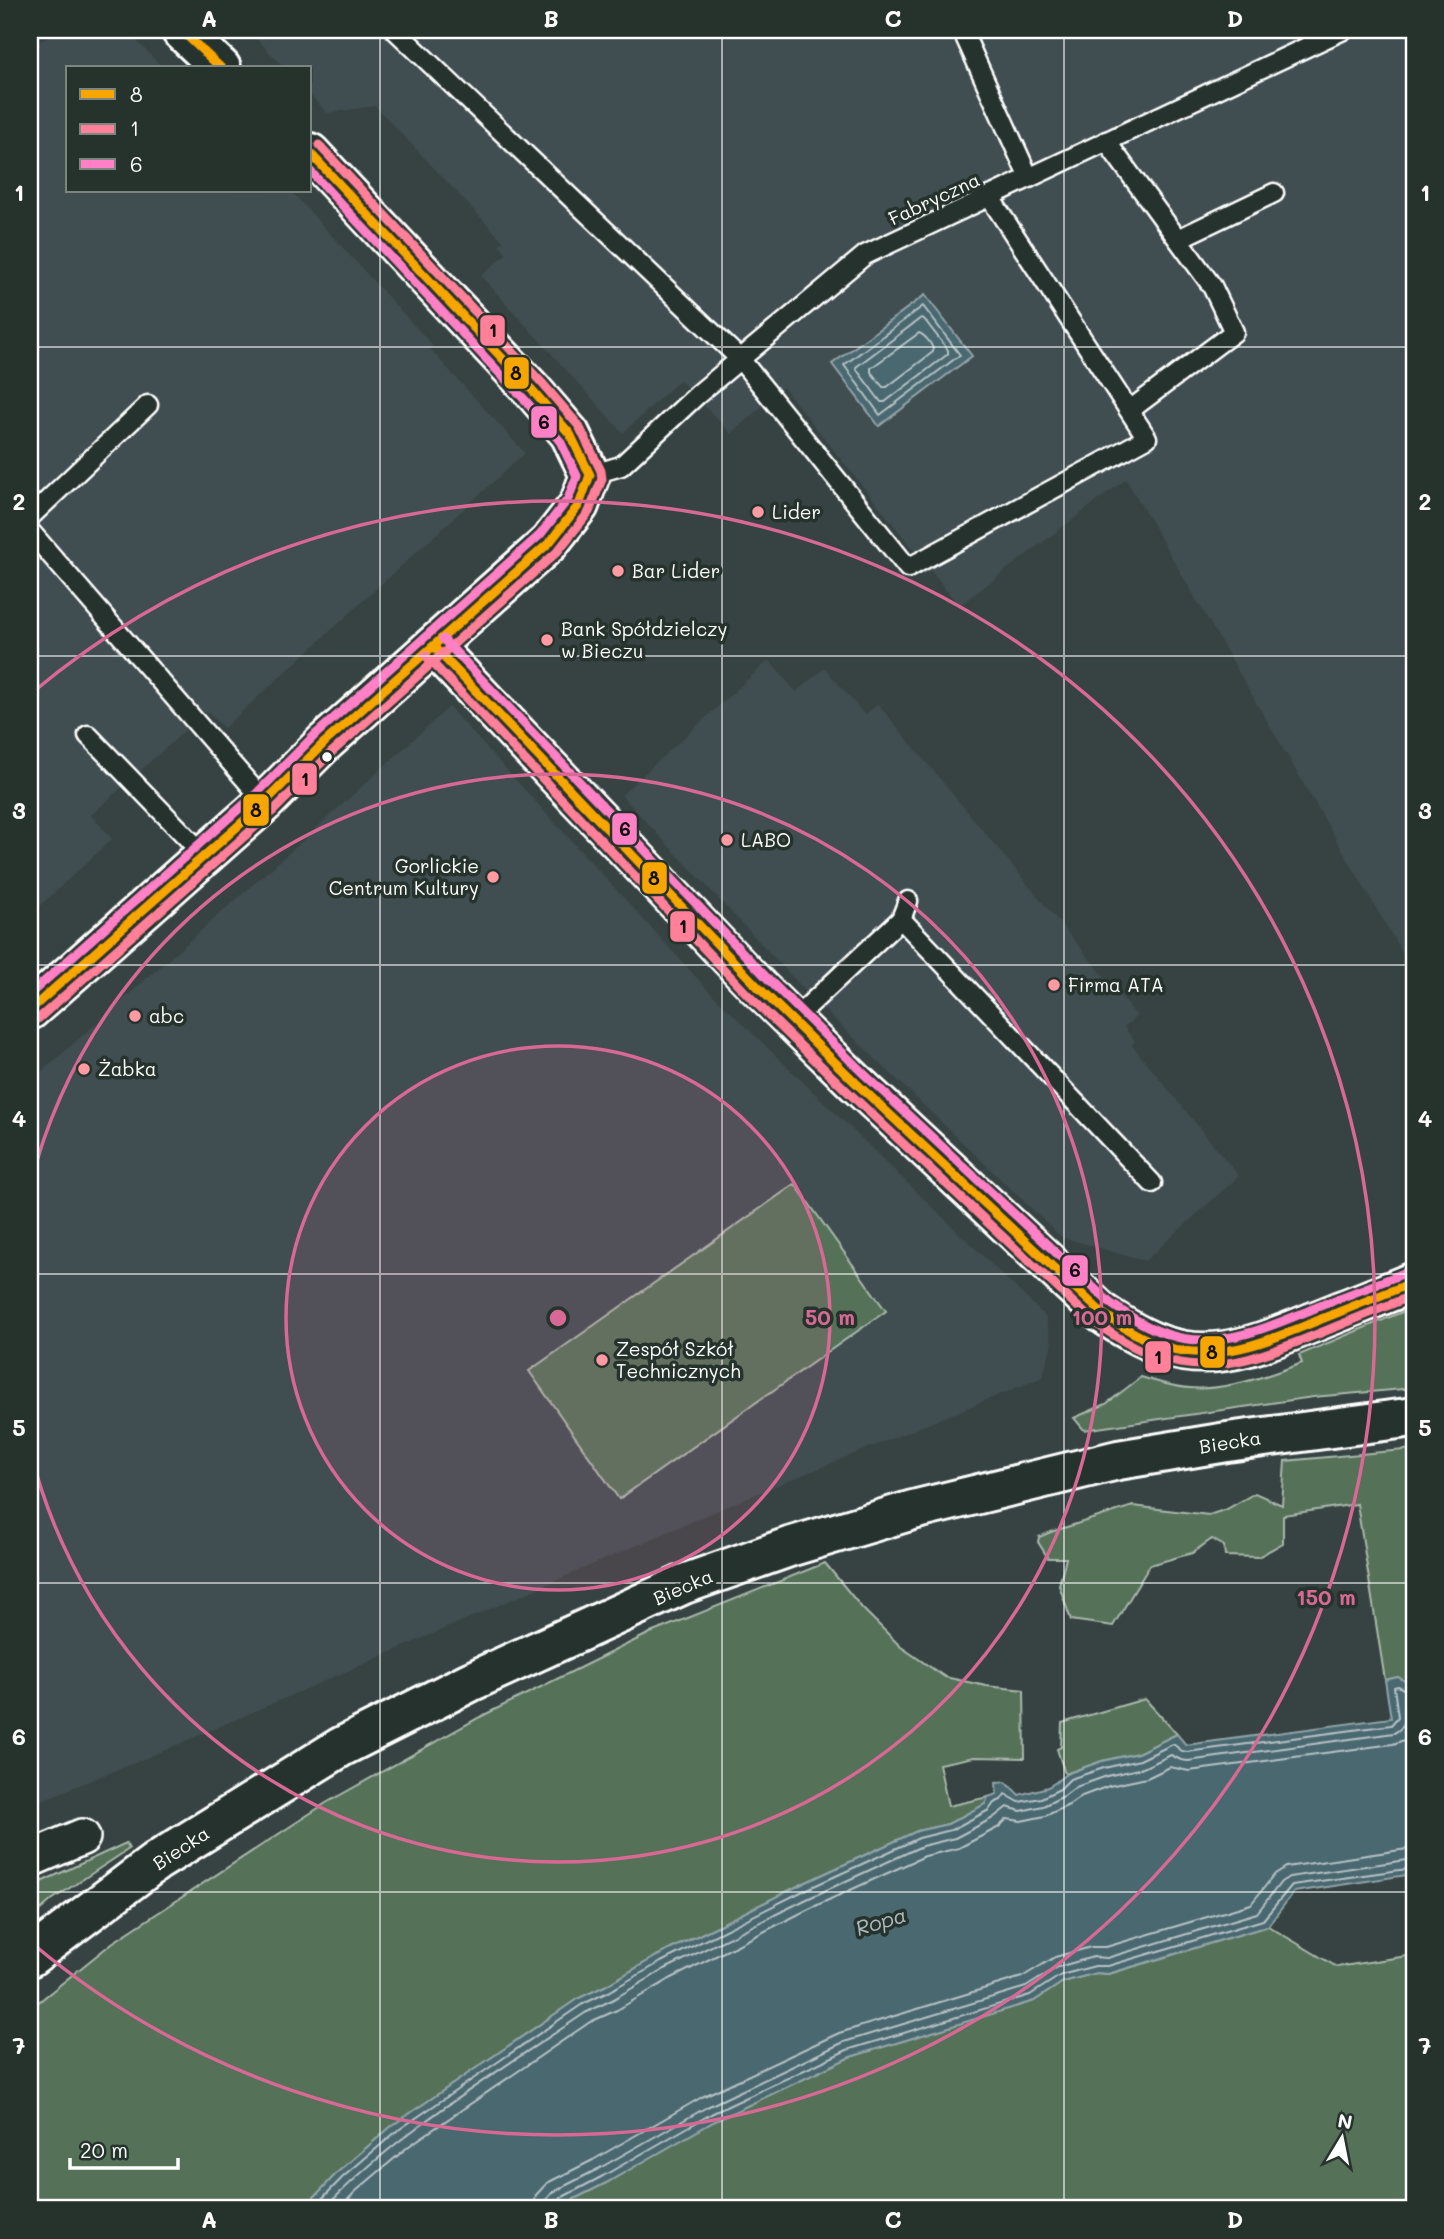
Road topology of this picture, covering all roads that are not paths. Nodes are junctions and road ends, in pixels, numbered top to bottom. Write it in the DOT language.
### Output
graph roads {
  1 [pos="181,30"];
  2 [pos="396,30"];
  3 [pos="964,30"];
  4 [pos="1343,30"];
  5 [pos="219,66"];
  6 [pos="1106,141"];
  7 [pos="312,155"];
  8 [pos="1029,178"];
  9 [pos="1274,192"];
  10 [pos="989,196"];
  11 [pos="1178,239"];
  12 [pos="740,359"];
  13 [pos="148,405"];
  14 [pos="1130,410"];
  15 [pos="590,475"];
  16 [pos="30,517"];
  17 [pos="30,531"];
  18 [pos="434,647"];
  19 [pos="88,735"];
  20 [pos="265,802"];
  21 [pos="204,855"];
  22 [pos="908,901"];
  23 [pos="901,919"];
  24 [pos="30,1010"];
  25 [pos="792,1021"];
  26 [pos="1152,1183"];
  27 [pos="1414,1282"];
  28 [pos="1414,1417"];
  29 [pos="82,1837"];
  30 [pos="30,1859"];
  31 [pos="30,1957"];
  1 -- 5 [label="street"];
  2 -- 12 [label="lane"];
  3 -- 8 [label="lane"];
  4 -- 6 [label="lane, Fabryczna"];
  6 -- 8 [label="lane, Fabryczna"];
  6 -- 11 [label="lane"];
  7 -- 15 [label="street"];
  8 -- 10 [label="lane, Fabryczna"];
  9 -- 11 [label="lane"];
  10 -- 12 [label="lane, Fabryczna"];
  10 -- 14 [label="lane"];
  11 -- 14 [label="lane"];
  12 -- 14 [label="lane"];
  12 -- 15 [label="lane, Fabryczna"];
  13 -- 16 [label="lane"];
  15 -- 18 [label="street"];
  17 -- 20 [label="lane"];
  18 -- 20 [label="street"];
  18 -- 25 [label="street"];
  19 -- 21 [label="lane"];
  20 -- 21 [label="street"];
  21 -- 24 [label="street"];
  22 -- 23 [label="lane"];
  23 -- 25 [label="lane"];
  23 -- 26 [label="lane"];
  25 -- 27 [label="street"];
  28 -- 31 [label="street, Biecka"];
  29 -- 30 [label="street"];
}
